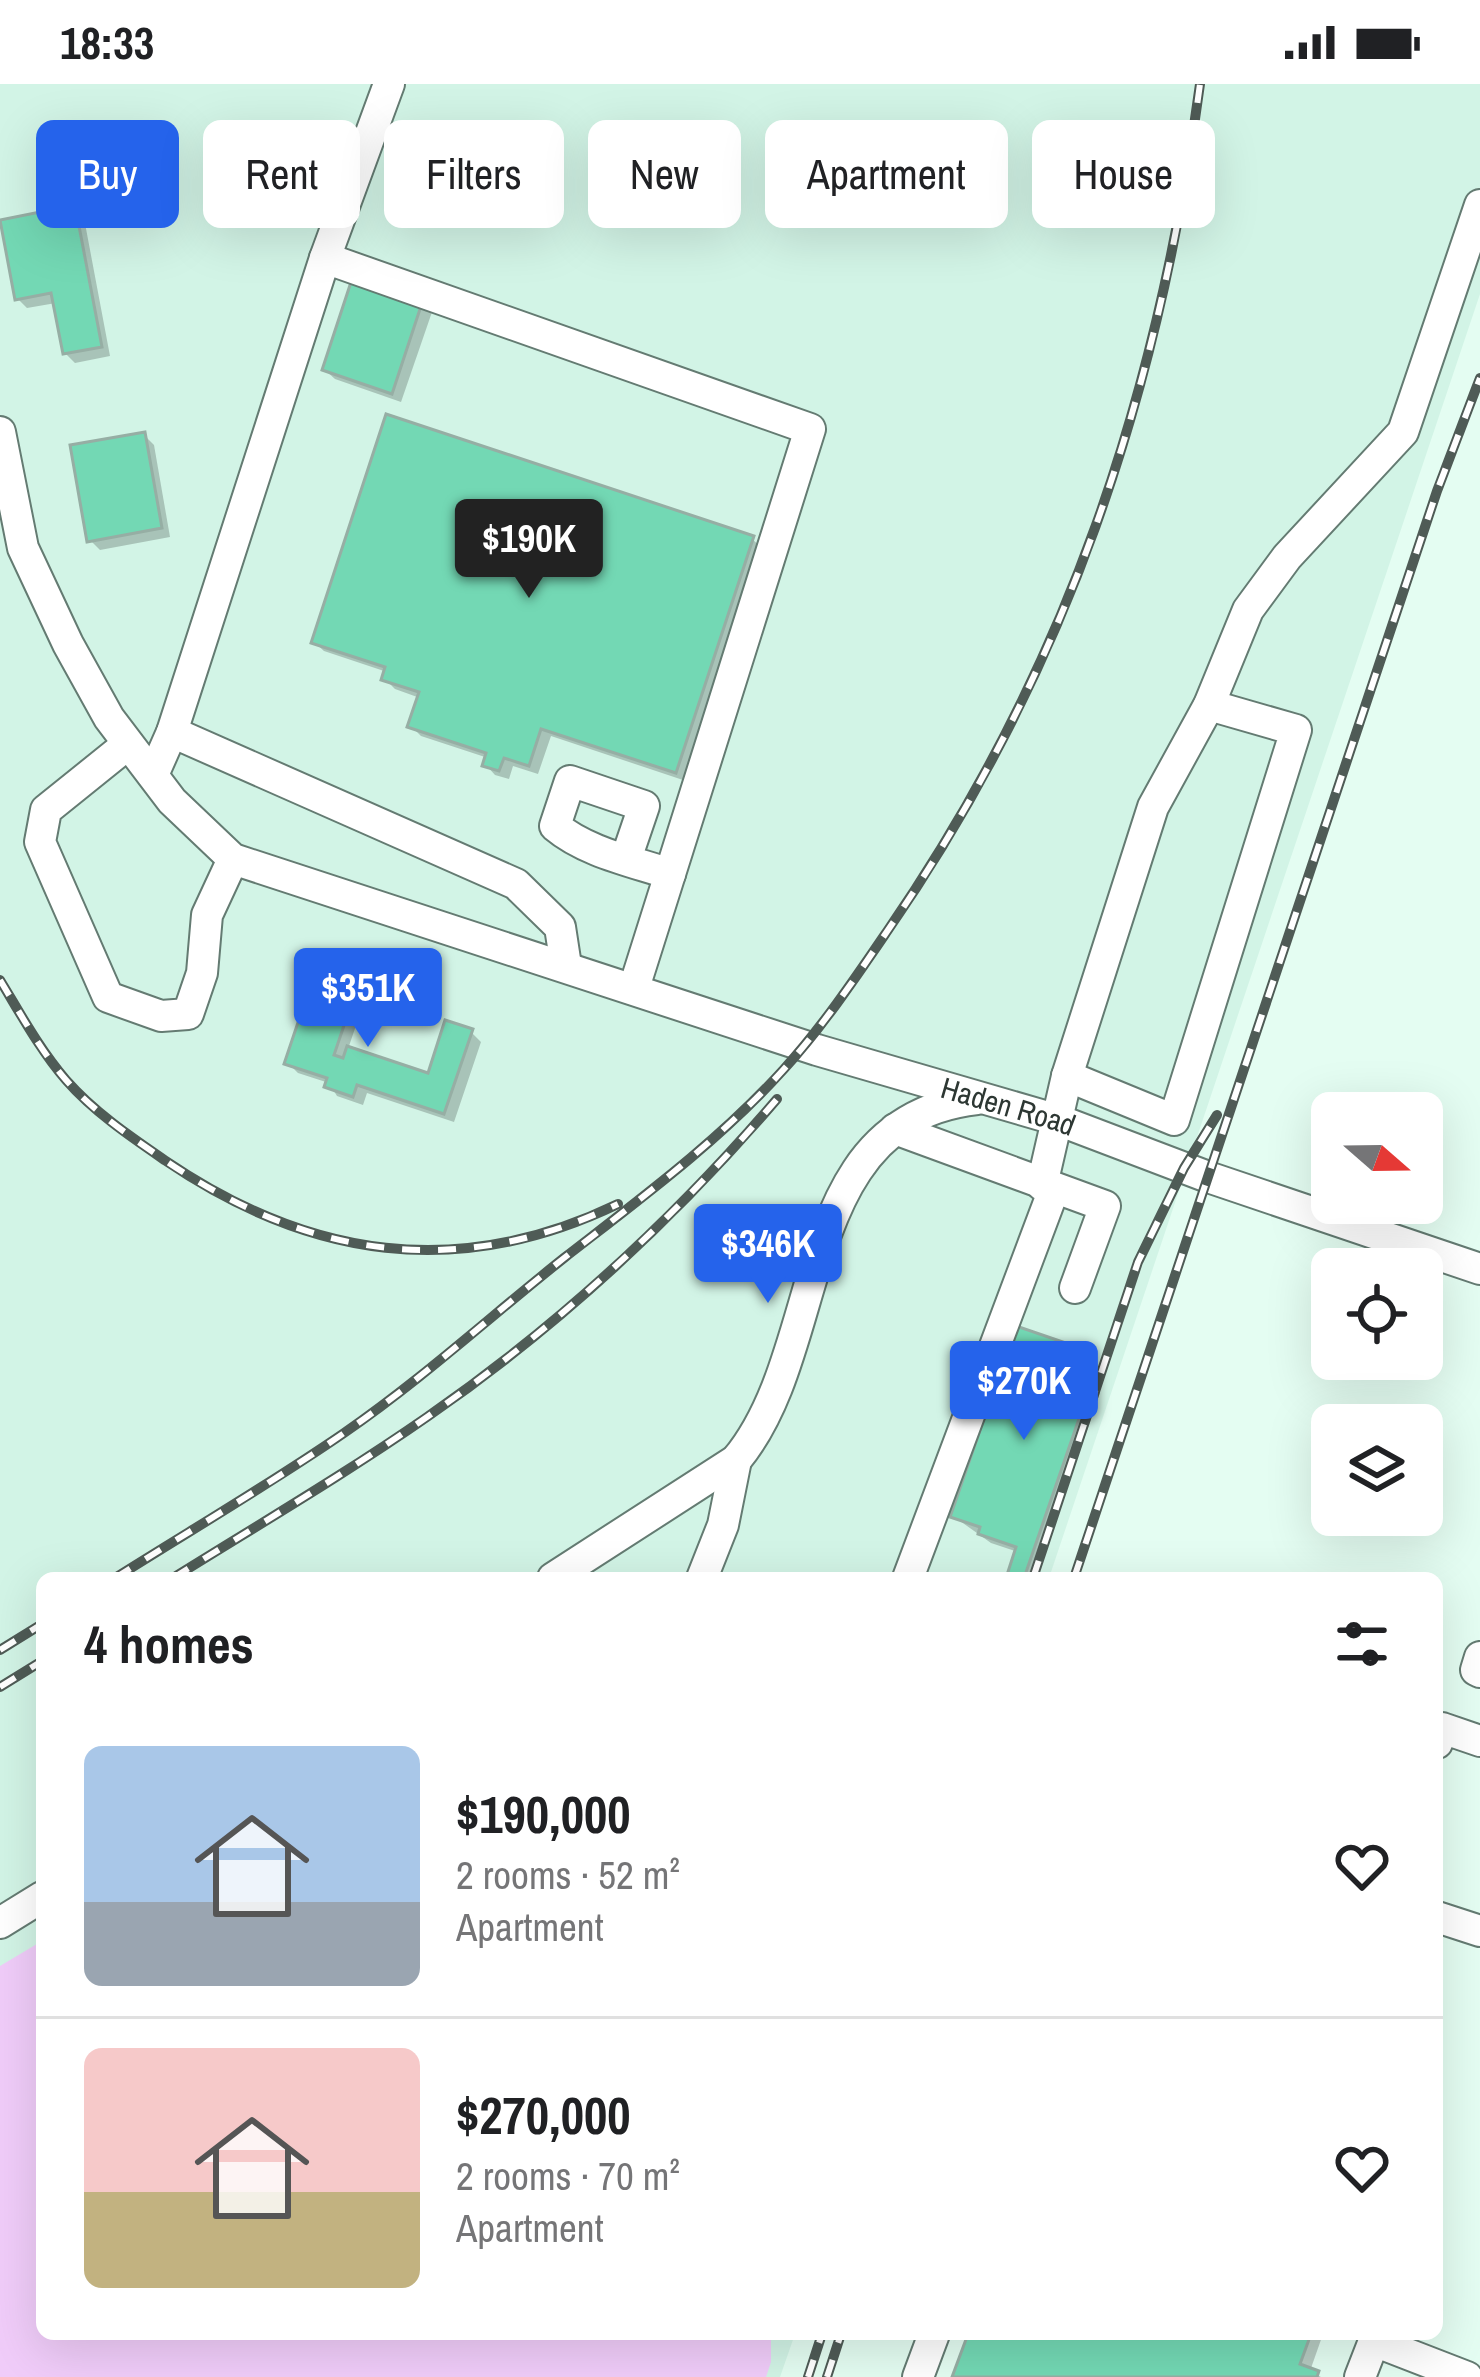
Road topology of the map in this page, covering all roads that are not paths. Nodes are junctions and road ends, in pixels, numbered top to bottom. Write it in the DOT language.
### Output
graph roads {
  1 [pos="389,84"];
  2 [pos="1480,205"];
  3 [pos="325,258"];
  4 [pos="0,432"];
  5 [pos="1209,705"];
  6 [pos="172,732"];
  7 [pos="128,743"];
  8 [pos="153,776"];
  9 [pos="233,859"];
  10 [pos="626,860"];
  11 [pos="670,874"];
  12 [pos="566,966"];
  13 [pos="634,988"];
  14 [pos="1067,1076"];
  15 [pos="989,1098"];
  16 [pos="1058,1120"];
  17 [pos="895,1129"];
  18 [pos="1048,1187"];
  19 [pos="1480,1269"];
  20 [pos="1075,1288"];
  21 [pos="736,1460"];
  22 [pos="563,1572"];
  23 [pos="704,1572"];
  24 [pos="910,1572"];
  25 [pos="1480,1657"];
  26 [pos="1480,1672"];
  27 [pos="1443,1728"];
  28 [pos="1480,1741"];
  29 [pos="36,1901"];
  30 [pos="1443,1919"];
  31 [pos="0,1923"];
  32 [pos="1480,1931"];
  33 [pos="932,2340"];
  34 [pos="1372,2340"];
  35 [pos="1378,2340"];
  36 [pos="918,2377"];
  37 [pos="1360,2377"];
  38 [pos="1466,2377"];
  1 -- 3 [label="street"];
  2 -- 5 [label="street"];
  3 -- 6 [label="street"];
  3 -- 11 [label="street"];
  4 -- 7 [label="street"];
  5 -- 14 [label="street"];
  5 -- 14 [label="street"];
  6 -- 8 [label="street"];
  6 -- 12 [label="street"];
  7 -- 8 [label="street"];
  7 -- 9 [label="street"];
  8 -- 9 [label="street"];
  9 -- 12 [label="street"];
  10 -- 11 [label="street"];
  11 -- 13 [label="street"];
  12 -- 13 [label="street"];
  13 -- 15 [label="street"];
  14 -- 16 [label="street"];
  15 -- 16 [label="street, Haden Road"];
  15 -- 17 [label="street, Haden Road"];
  16 -- 18 [label="street"];
  16 -- 19 [label="street, Haden Road"];
  17 -- 18 [label="street"];
  17 -- 21 [label="street, Haden Road"];
  18 -- 20 [label="street"];
  18 -- 24 [label="street"];
  21 -- 22 [label="street, Haden Road"];
  21 -- 23 [label="street"];
  25 -- 26 [label="street"];
  27 -- 28 [label="street"];
  29 -- 31 [label="street"];
  30 -- 32 [label="street"];
  33 -- 36 [label="street"];
  34 -- 37 [label="street"];
  35 -- 38 [label="street"];
}
